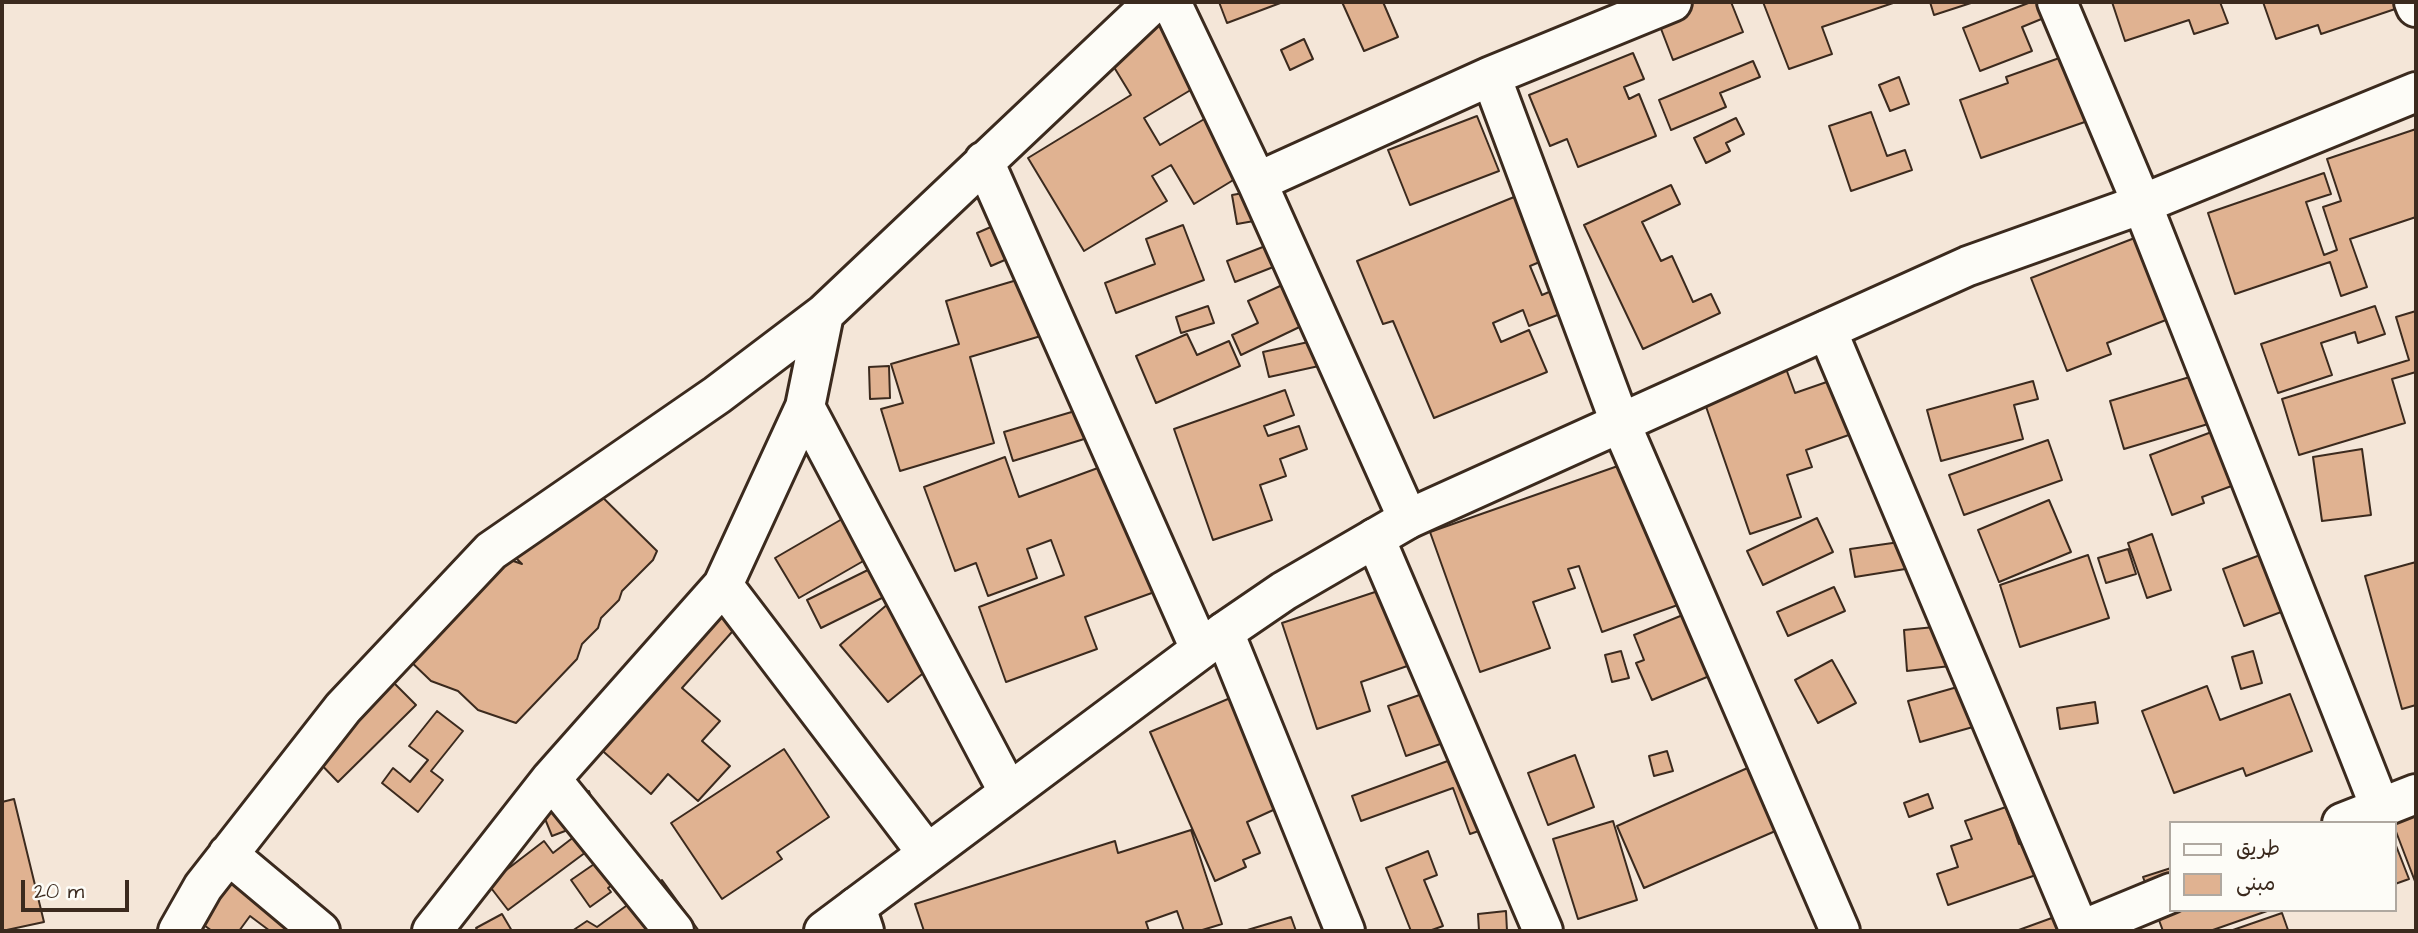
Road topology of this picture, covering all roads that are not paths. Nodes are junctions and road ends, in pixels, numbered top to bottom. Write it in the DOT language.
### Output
graph roads {
  1 [pos="1153,2"];
  2 [pos="1171,2"];
  3 [pos="1672,2"];
  4 [pos="2057,2"];
  5 [pos="2414,2"];
  6 [pos="2416,7"];
  7 [pos="1491,76"];
  8 [pos="2416,92"];
  9 [pos="984,161"];
  10 [pos="1256,182"];
  11 [pos="2142,204"];
  12 [pos="824,314"];
  13 [pos="1827,330"];
  14 [pos="805,407"];
  15 [pos="1620,422"];
  16 [pos="1408,519"];
  17 [pos="1375,538"];
  18 [pos="723,584"];
  19 [pos="1212,641"];
  20 [pos="551,779"];
  21 [pos="1008,791"];
  22 [pos="2416,794"];
  23 [pos="2380,807"];
  24 [pos="2347,821"];
  25 [pos="927,853"];
  26 [pos="228,854"];
  27 [pos="2170,893"];
  28 [pos="860,919"];
  29 [pos="178,931"];
  30 [pos="320,931"];
  31 [pos="432,931"];
  32 [pos="674,931"];
  33 [pos="824,931"];
  34 [pos="1345,931"];
  35 [pos="1543,931"];
  36 [pos="1840,931"];
  37 [pos="2079,931"];
  1 -- 9 [label="street"];
  2 -- 10 [label="street"];
  3 -- 7 [label="street"];
  4 -- 11 [label="street"];
  5 -- 6 [label="street"];
  7 -- 10 [label="street"];
  7 -- 15 [label="street"];
  8 -- 11 [label="street"];
  9 -- 12 [label="street"];
  9 -- 19 [label="street"];
  10 -- 16 [label="street"];
  11 -- 13 [label="street"];
  11 -- 23 [label="street"];
  12 -- 14 [label="street"];
  12 -- 26 [label="street"];
  13 -- 15 [label="street"];
  13 -- 37 [label="street"];
  14 -- 18 [label="street"];
  14 -- 21 [label="street"];
  15 -- 16 [label="street"];
  15 -- 36 [label="street"];
  16 -- 17 [label="street"];
  17 -- 19 [label="street"];
  17 -- 35 [label="street"];
  18 -- 20 [label="street"];
  18 -- 25 [label="street"];
  19 -- 21 [label="street"];
  19 -- 34 [label="street"];
  20 -- 31 [label="street"];
  20 -- 32 [label="street"];
  21 -- 25 [label="street"];
  22 -- 23 [label="street"];
  23 -- 24 [label="street"];
  25 -- 28 [label="street"];
  26 -- 29 [label="street"];
  26 -- 30 [label="street"];
  27 -- 37 [label="street"];
  28 -- 33 [label="street"];
}
